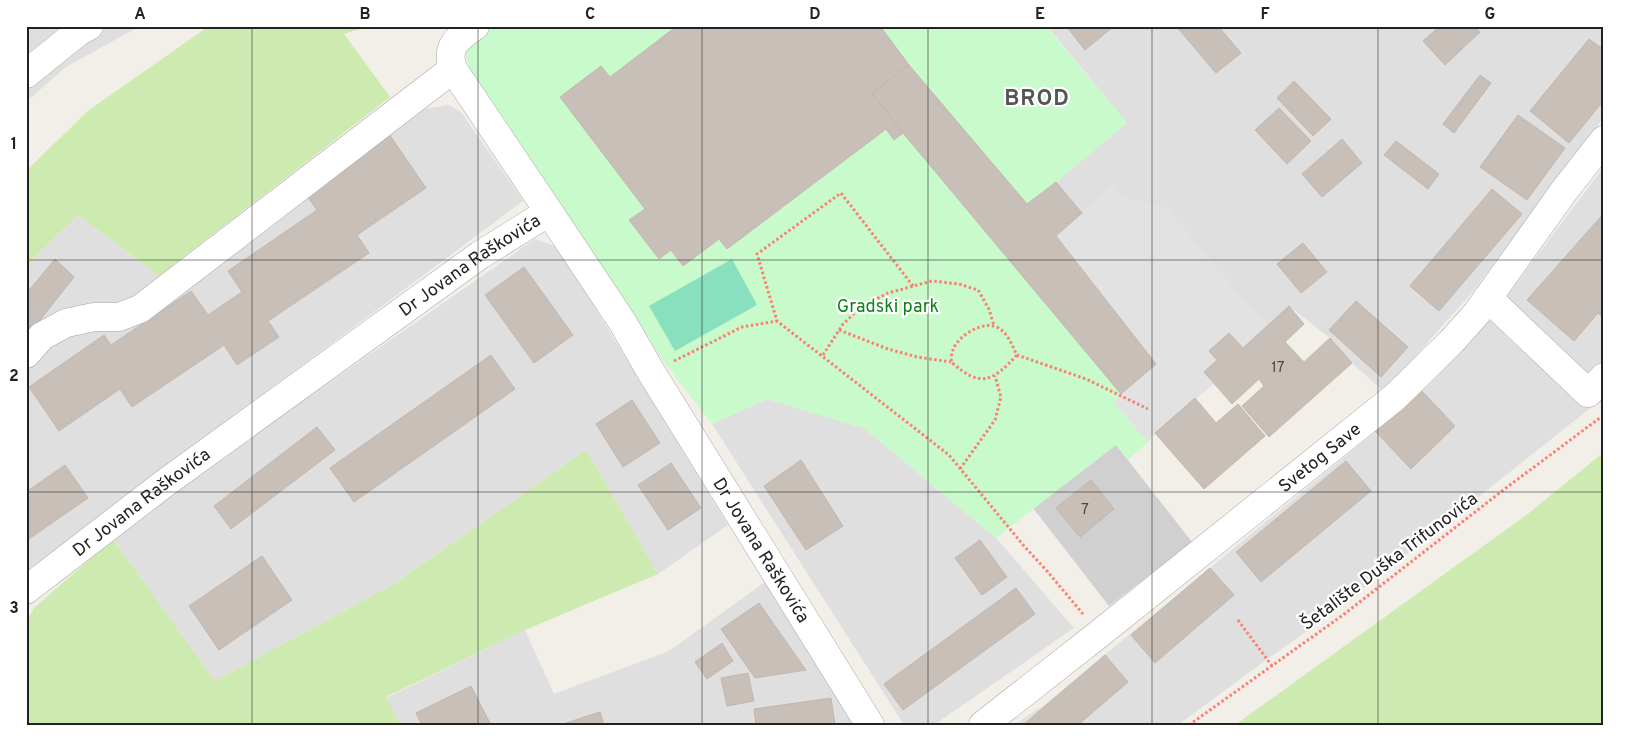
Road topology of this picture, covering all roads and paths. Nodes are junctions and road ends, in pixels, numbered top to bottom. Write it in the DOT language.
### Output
graph roads {
  1 [pos="89,26"];
  2 [pos="475,26"];
  3 [pos="454,69"];
  4 [pos="26,74"];
  5 [pos="1604,140"];
  6 [pos="550,212"];
  7 [pos="913,286"];
  8 [pos="1488,298"];
  9 [pos="777,320"];
  10 [pos="994,326"];
  11 [pos="839,330"];
  12 [pos="26,354"];
  13 [pos="823,355"];
  14 [pos="1017,355"];
  15 [pos="951,362"];
  16 [pos="651,372"];
  17 [pos="995,376"];
  18 [pos="1604,377"];
  19 [pos="1148,409"];
  20 [pos="1604,415"];
  21 [pos="960,468"];
  22 [pos="26,590"];
  23 [pos="1238,620"];
  24 [pos="1099,634"];
  25 [pos="1272,666"];
  26 [pos="870,725"];
  27 [pos="983,725"];
  28 [pos="1188,725"];
  1 -- 4 [label="street"];
  2 -- 3 [label="street"];
  3 -- 6 [label="street"];
  3 -- 12 [label="street"];
  5 -- 8 [label="street, Svetog Save"];
  6 -- 16 [label="street, Dr Jovana Raškovića"];
  6 -- 22 [label="street, Dr Jovana Raškovića"];
  7 -- 9 [label="path"];
  7 -- 10 [label="path"];
  7 -- 11 [label="path"];
  8 -- 18 [label="street"];
  8 -- 24 [label="street, Svetog Save"];
  9 -- 13 [label="path"];
  9 -- 16 [label="path"];
  10 -- 14 [label="path"];
  10 -- 15 [label="path"];
  11 -- 13 [label="path"];
  11 -- 15 [label="path"];
  13 -- 21 [label="path"];
  14 -- 17 [label="path"];
  14 -- 19 [label="path"];
  15 -- 17 [label="path"];
  16 -- 26 [label="street, Dr Jovana Raškovića"];
  17 -- 21 [label="path"];
  20 -- 25 [label="path, Šetalište Duška Trifunovića"];
  21 -- 24 [label="path"];
  23 -- 25 [label="path"];
  24 -- 27 [label="street, Svetog Save"];
  25 -- 28 [label="path, Šetalište Duška Trifunovića"];
}
